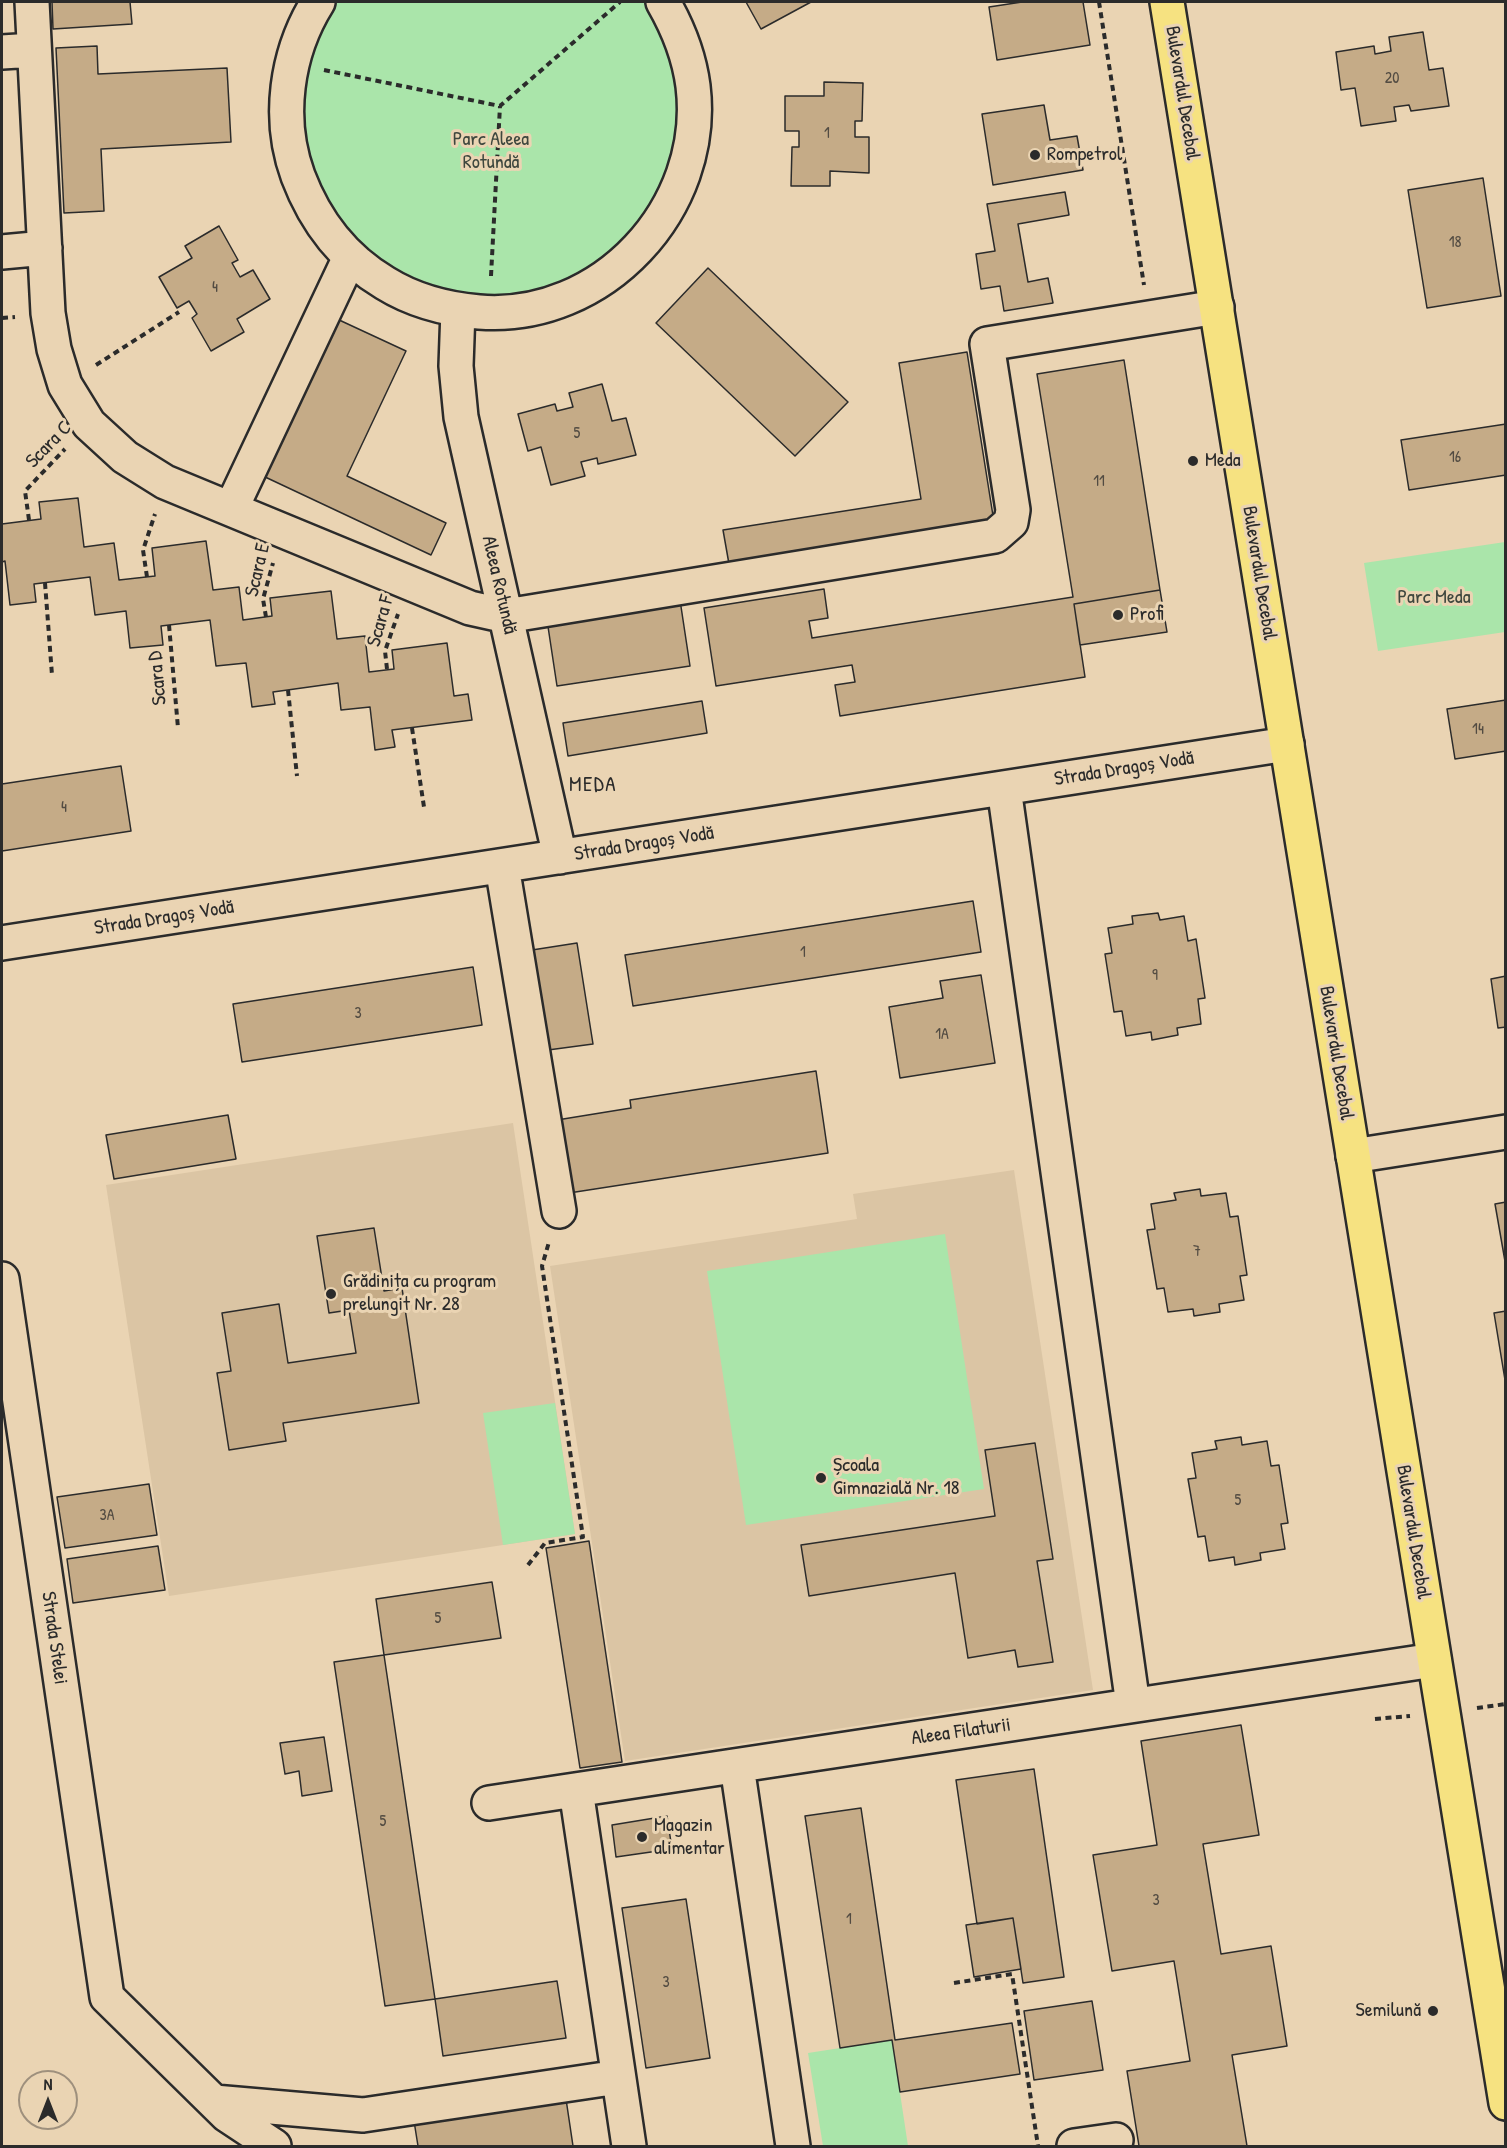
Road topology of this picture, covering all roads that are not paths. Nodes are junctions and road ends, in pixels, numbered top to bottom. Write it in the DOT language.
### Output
graph roads {
  1 [pos="32,2"];
  2 [pos="318,2"];
  3 [pos="663,2"];
  4 [pos="1167,2"];
  5 [pos="34,50"];
  6 [pos="2,52"];
  7 [pos="45,248"];
  8 [pos="2,252"];
  9 [pos="350,257"];
  10 [pos="1217,307"];
  11 [pos="473,311"];
  12 [pos="231,509"];
  13 [pos="506,616"];
  14 [pos="1287,744"];
  15 [pos="1004,788"];
  16 [pos="560,857"];
  17 [pos="502,866"];
  18 [pos="2,943"];
  19 [pos="1506,1132"];
  20 [pos="1353,1156"];
  21 [pos="559,1211"];
  22 [pos="2,1279"];
  23 [pos="1434,1660"];
  24 [pos="1133,1705"];
  25 [pos="737,1766"];
  26 [pos="576,1790"];
  27 [pos="489,1803"];
  28 [pos="618,2077"];
  29 [pos="214,2102"];
  30 [pos="1506,2103"];
  31 [pos="1116,2140"];
  32 [pos="274,2146"];
  33 [pos="629,2146"];
  34 [pos="793,2146"];
  35 [pos="1074,2146"];
  1 -- 5 [label="street"];
  2 -- 9 [label="street"];
  3 -- 11 [label="street"];
  4 -- 10 [label="main road, Bulevardul Decebal"];
  5 -- 6 [label="street"];
  5 -- 7 [label="street"];
  7 -- 8 [label="street"];
  7 -- 12 [label="street"];
  9 -- 11 [label="street"];
  9 -- 12 [label="street"];
  10 -- 13 [label="street"];
  10 -- 14 [label="main road, Bulevardul Decebal"];
  11 -- 13 [label="street, Aleea Rotundă"];
  12 -- 13 [label="street"];
  13 -- 16 [label="street, Aleea Rotundă"];
  14 -- 15 [label="street, Strada Dragoș Vodă"];
  14 -- 20 [label="main road, Bulevardul Decebal"];
  15 -- 16 [label="street, Strada Dragoș Vodă"];
  15 -- 24 [label="street"];
  16 -- 17 [label="street, Strada Dragoș Vodă"];
  17 -- 18 [label="street, Strada Dragoș Vodă"];
  17 -- 21 [label="street"];
  19 -- 20 [label="street"];
  20 -- 23 [label="main road, Bulevardul Decebal"];
  22 -- 29 [label="street, Strada Stelei"];
  23 -- 24 [label="street, Aleea Filaturii"];
  23 -- 30 [label="main road, Bulevardul Decebal"];
  24 -- 25 [label="street, Aleea Filaturii"];
  25 -- 26 [label="street, Aleea Filaturii"];
  25 -- 34 [label="street"];
  26 -- 27 [label="street, Aleea Filaturii"];
  26 -- 28 [label="street"];
  28 -- 29 [label="street"];
  28 -- 33 [label="street"];
  29 -- 32 [label="street"];
  31 -- 35 [label="street"];
}
